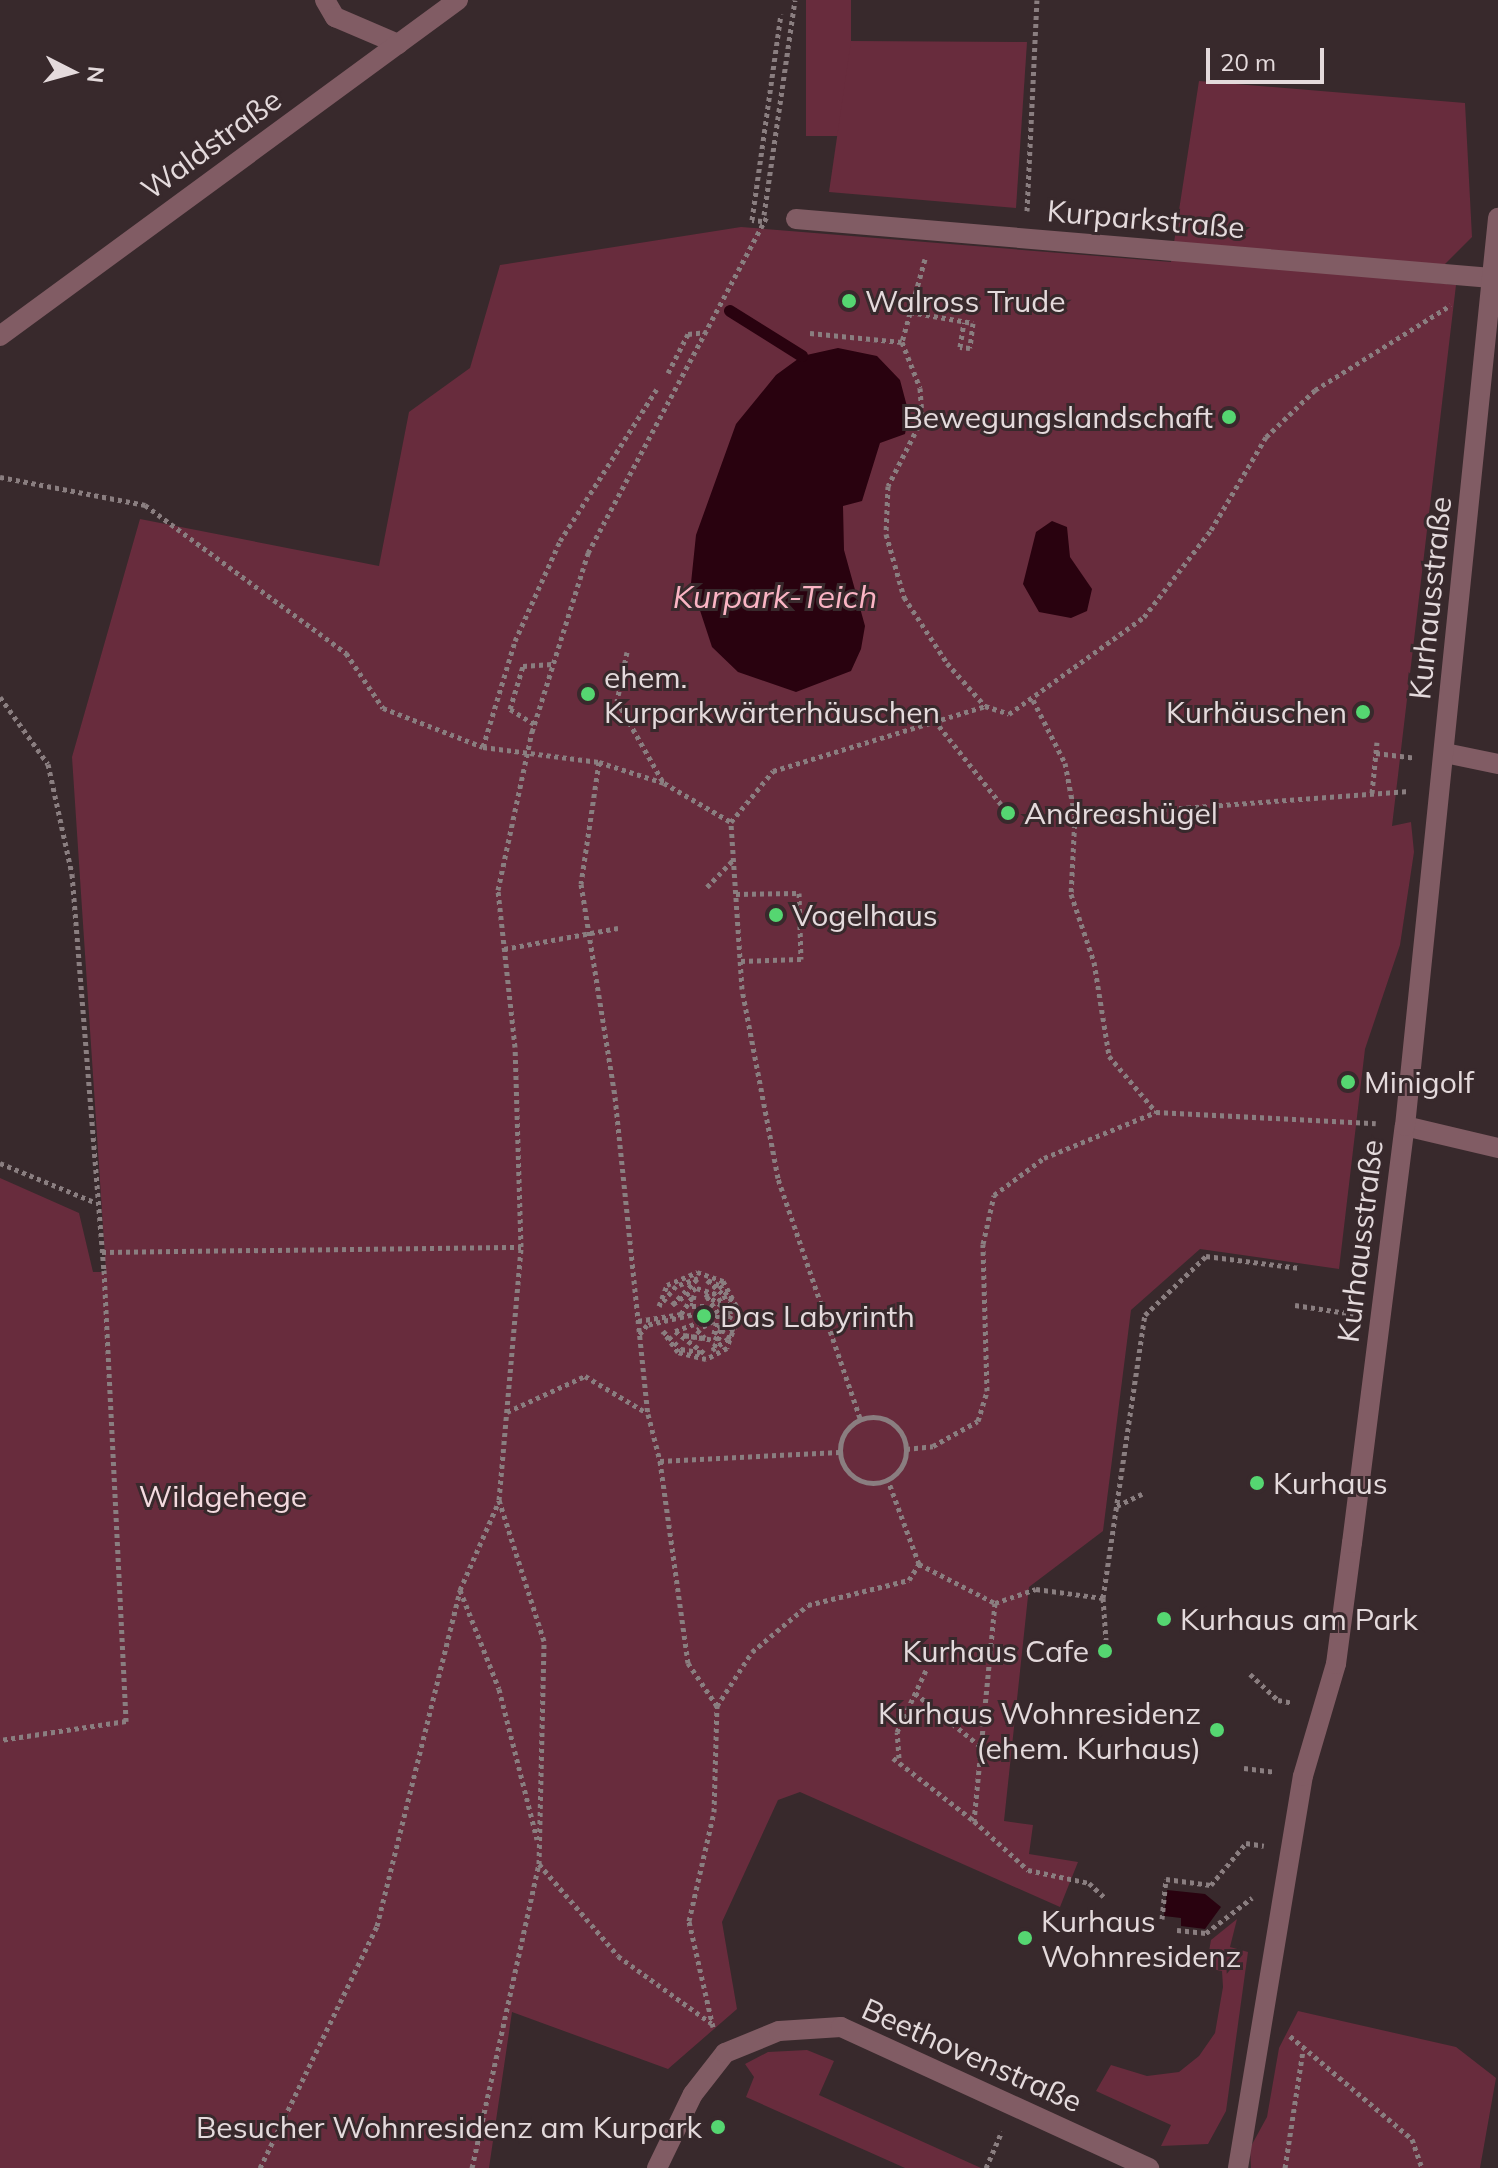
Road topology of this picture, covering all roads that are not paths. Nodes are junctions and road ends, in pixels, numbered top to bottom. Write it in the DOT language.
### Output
graph roads {
  1 [pos="325,0"];
  2 [pos="458,0"];
  3 [pos="398,44"];
  4 [pos="1498,218"];
  5 [pos="796,219"];
  6 [pos="1492,278"];
  7 [pos="0,336"];
  8 [pos="1445,753"];
  9 [pos="1498,764"];
  10 [pos="1405,1126"];
  11 [pos="1498,1148"];
  12 [pos="657,2168"];
  13 [pos="1149,2168"];
  14 [pos="1238,2168"];
  1 -- 3 [label="street"];
  2 -- 3 [label="street, Waldstraße"];
  3 -- 7 [label="street, Waldstraße"];
  4 -- 6 [label="street, Kurhausstraße"];
  5 -- 6 [label="street, Kurparkstraße"];
  6 -- 8 [label="street, Kurhausstraße"];
  8 -- 9 [label="street"];
  8 -- 10 [label="street, Kurhausstraße"];
  10 -- 11 [label="street"];
  10 -- 14 [label="street, Kurhausstraße"];
  12 -- 13 [label="street, Beethovenstraße"];
}
